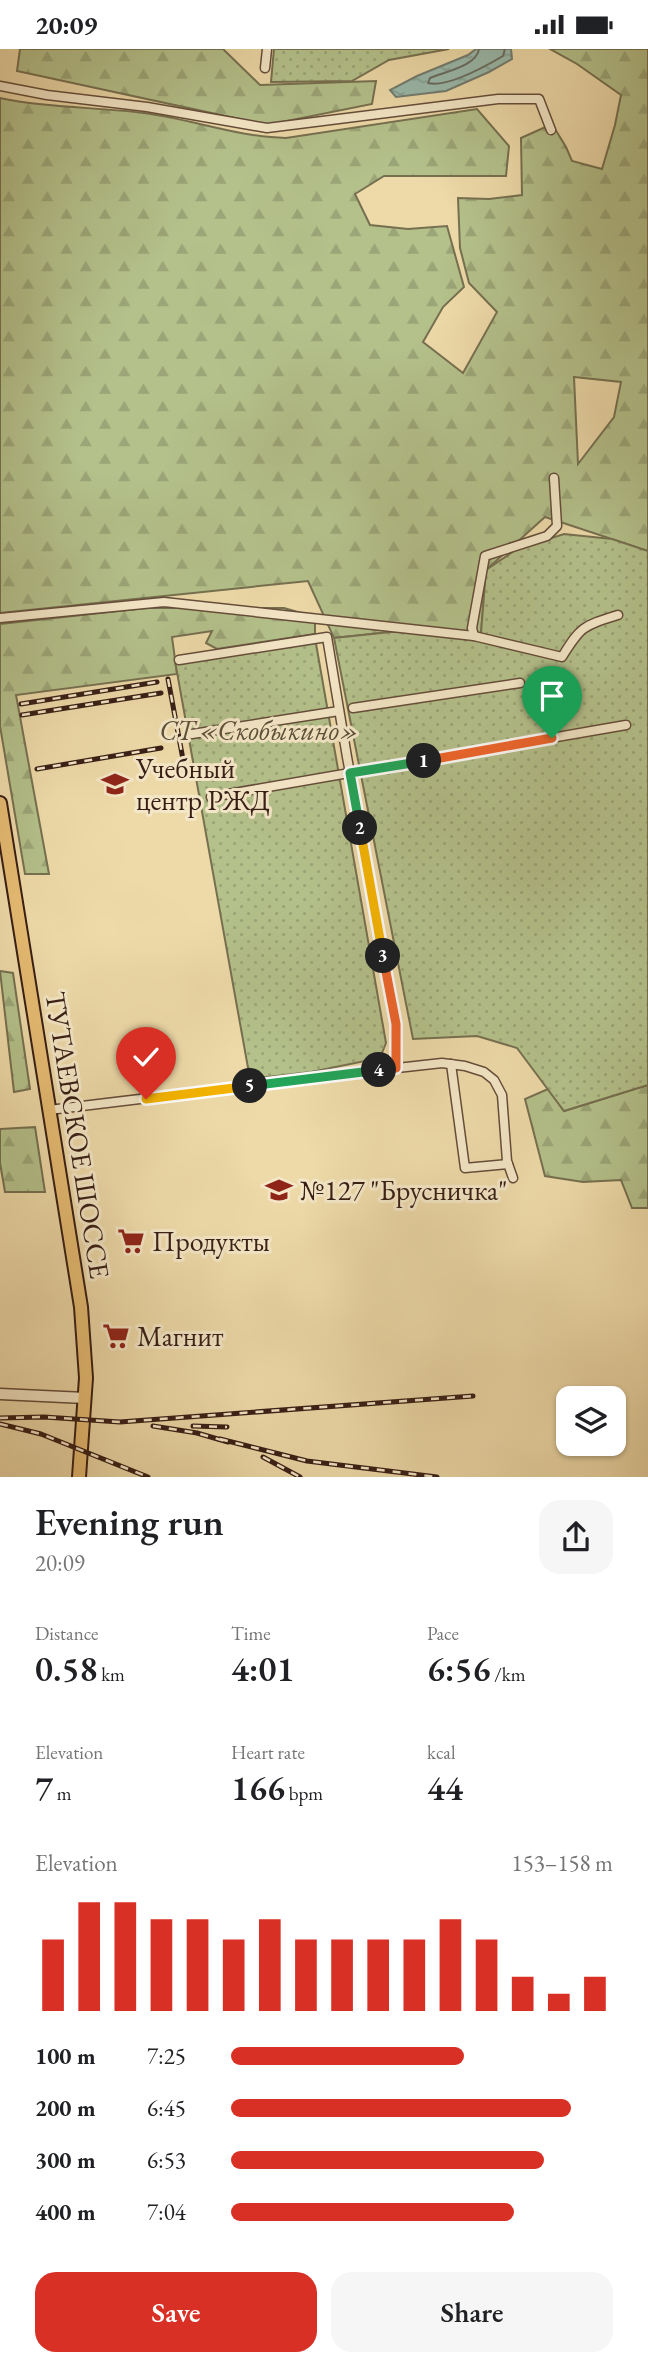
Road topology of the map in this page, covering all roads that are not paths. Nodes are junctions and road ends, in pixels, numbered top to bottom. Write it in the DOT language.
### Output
graph roads {
  1 [pos="267,49"];
  2 [pos="265,68"];
  3 [pos="0,86"];
  4 [pos="551,130"];
  5 [pos="554,478"];
  6 [pos="618,615"];
  7 [pos="0,618"];
  8 [pos="474,636"];
  9 [pos="179,660"];
  10 [pos="520,683"];
  11 [pos="353,708"];
  12 [pos="339,711"];
  13 [pos="626,725"];
  14 [pos="192,734"];
  15 [pos="350,773"];
  16 [pos="211,797"];
  17 [pos="0,803"];
  18 [pos="451,1064"];
  19 [pos="396,1068"];
  20 [pos="49,1110"];
  21 [pos="508,1164"];
  22 [pos="513,1178"];
  23 [pos="0,1394"];
  24 [pos="85,1398"];
  25 [pos="79,1477"];
  1 -- 2 [label="street"];
  3 -- 4 [label="street"];
  5 -- 8 [label="street"];
  6 -- 8 [label="street"];
  7 -- 8 [label="street"];
  9 -- 12 [label="street"];
  10 -- 11 [label="street"];
  12 -- 14 [label="street"];
  12 -- 15 [label="street"];
  13 -- 15 [label="street"];
  15 -- 16 [label="street"];
  15 -- 19 [label="street"];
  17 -- 20 [label="main road, ТУТАЕВСКОЕ ШОССЕ"];
  18 -- 19 [label="street"];
  18 -- 21 [label="street"];
  18 -- 21 [label="street"];
  19 -- 20 [label="street"];
  20 -- 24 [label="main road, ТУТАЕВСКОЕ ШОССЕ"];
  21 -- 22 [label="street"];
  23 -- 24 [label="street"];
  24 -- 25 [label="main road, ТУТАЕВСКОЕ ШОССЕ"];
}
